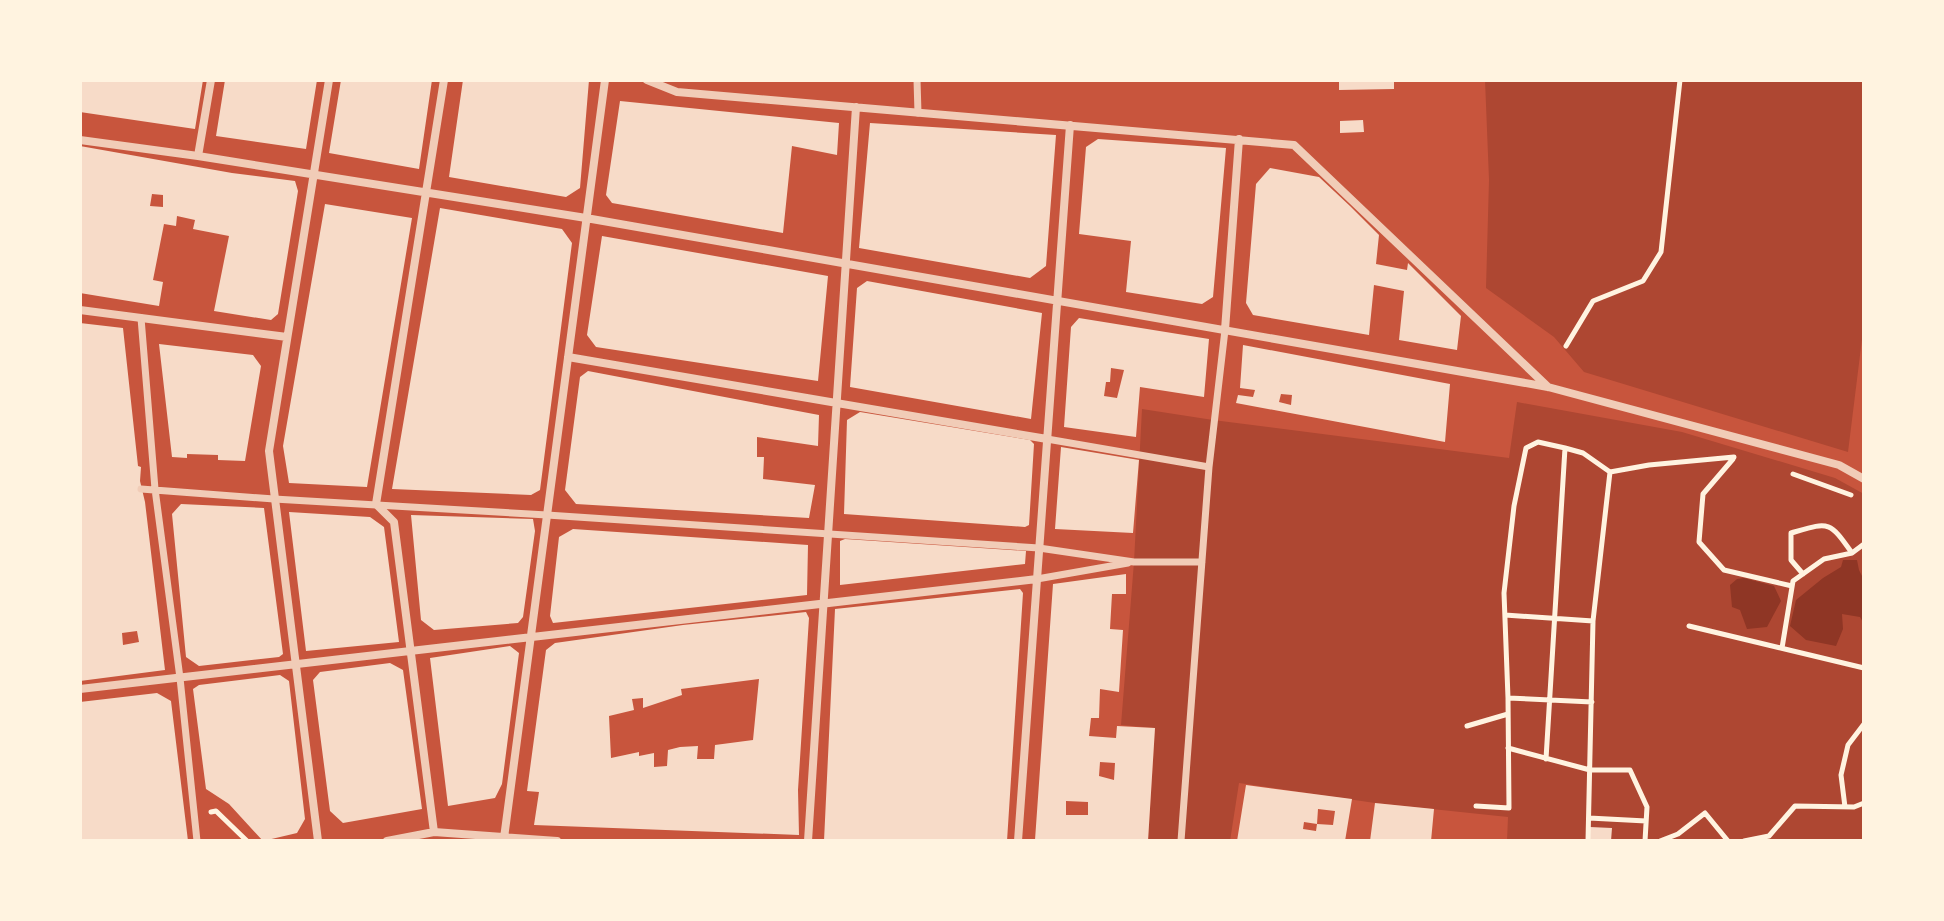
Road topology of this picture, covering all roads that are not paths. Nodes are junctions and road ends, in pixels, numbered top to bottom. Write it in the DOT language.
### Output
graph roads {
  1 [pos="211,80"];
  2 [pos="329,80"];
  3 [pos="444,80"];
  4 [pos="605,80"];
  5 [pos="647,80"];
  6 [pos="917,80"];
  7 [pos="856,107"];
  8 [pos="918,113"];
  9 [pos="1070,125"];
  10 [pos="1239,139"];
  11 [pos="80,140"];
  12 [pos="198,156"];
  13 [pos="314,174"];
  14 [pos="425,193"];
  15 [pos="586,218"];
  16 [pos="846,264"];
  17 [pos="1057,300"];
  18 [pos="80,310"];
  19 [pos="141,318"];
  20 [pos="1225,330"];
  21 [pos="287,337"];
  22 [pos="568,357"];
  23 [pos="1548,387"];
  24 [pos="837,403"];
  25 [pos="1047,439"];
  26 [pos="1209,467"];
  27 [pos="1864,479"];
  28 [pos="141,489"];
  29 [pos="155,489"];
  30 [pos="274,499"];
  31 [pos="376,504"];
  32 [pos="547,515"];
  33 [pos="828,534"];
  34 [pos="1039,548"];
  35 [pos="1134,562"];
  36 [pos="1202,562"];
  37 [pos="1037,579"];
  38 [pos="823,604"];
  39 [pos="531,638"];
  40 [pos="411,651"];
  41 [pos="296,665"];
  42 [pos="180,678"];
  43 [pos="80,689"];
  44 [pos="434,832"];
  45 [pos="504,838"];
  46 [pos="197,841"];
  47 [pos="318,841"];
  48 [pos="387,841"];
  49 [pos="557,841"];
  50 [pos="808,841"];
  51 [pos="1018,841"];
  52 [pos="1181,841"];
  1 -- 12 [label="street"];
  2 -- 13 [label="street"];
  3 -- 14 [label="street"];
  4 -- 15 [label="street"];
  5 -- 7 [label="street"];
  6 -- 8 [label="street"];
  7 -- 8 [label="street"];
  7 -- 16 [label="street"];
  8 -- 9 [label="street"];
  9 -- 10 [label="street"];
  9 -- 17 [label="street"];
  10 -- 20 [label="street"];
  10 -- 23 [label="street"];
  11 -- 12 [label="street"];
  12 -- 13 [label="street"];
  13 -- 14 [label="street"];
  13 -- 21 [label="street"];
  14 -- 15 [label="street"];
  14 -- 31 [label="street"];
  15 -- 16 [label="street"];
  15 -- 22 [label="street"];
  16 -- 17 [label="street"];
  16 -- 24 [label="street"];
  17 -- 20 [label="street"];
  17 -- 25 [label="street"];
  18 -- 19 [label="street"];
  19 -- 21 [label="street"];
  19 -- 29 [label="street"];
  20 -- 23 [label="street"];
  20 -- 26 [label="street"];
  21 -- 30 [label="street"];
  22 -- 24 [label="street"];
  22 -- 32 [label="street"];
  23 -- 27 [label="street"];
  24 -- 25 [label="street"];
  24 -- 33 [label="street"];
  25 -- 26 [label="street"];
  25 -- 34 [label="street"];
  26 -- 36 [label="street"];
  28 -- 29 [label="street"];
  29 -- 30 [label="street"];
  29 -- 42 [label="street"];
  30 -- 31 [label="street"];
  30 -- 41 [label="street"];
  31 -- 32 [label="street"];
  31 -- 40 [label="street"];
  32 -- 33 [label="street"];
  32 -- 39 [label="street"];
  33 -- 34 [label="street"];
  33 -- 38 [label="street"];
  34 -- 35 [label="street"];
  34 -- 37 [label="street"];
  35 -- 36 [label="street"];
  35 -- 37 [label="street"];
  36 -- 52 [label="street"];
  37 -- 38 [label="street"];
  37 -- 51 [label="street"];
  38 -- 39 [label="street"];
  38 -- 50 [label="street"];
  39 -- 40 [label="street"];
  39 -- 45 [label="street"];
  40 -- 41 [label="street"];
  40 -- 44 [label="street"];
  41 -- 42 [label="street"];
  41 -- 47 [label="street"];
  42 -- 43 [label="street"];
  42 -- 46 [label="street"];
  44 -- 45 [label="street"];
  44 -- 48 [label="street"];
  45 -- 49 [label="street"];
}
